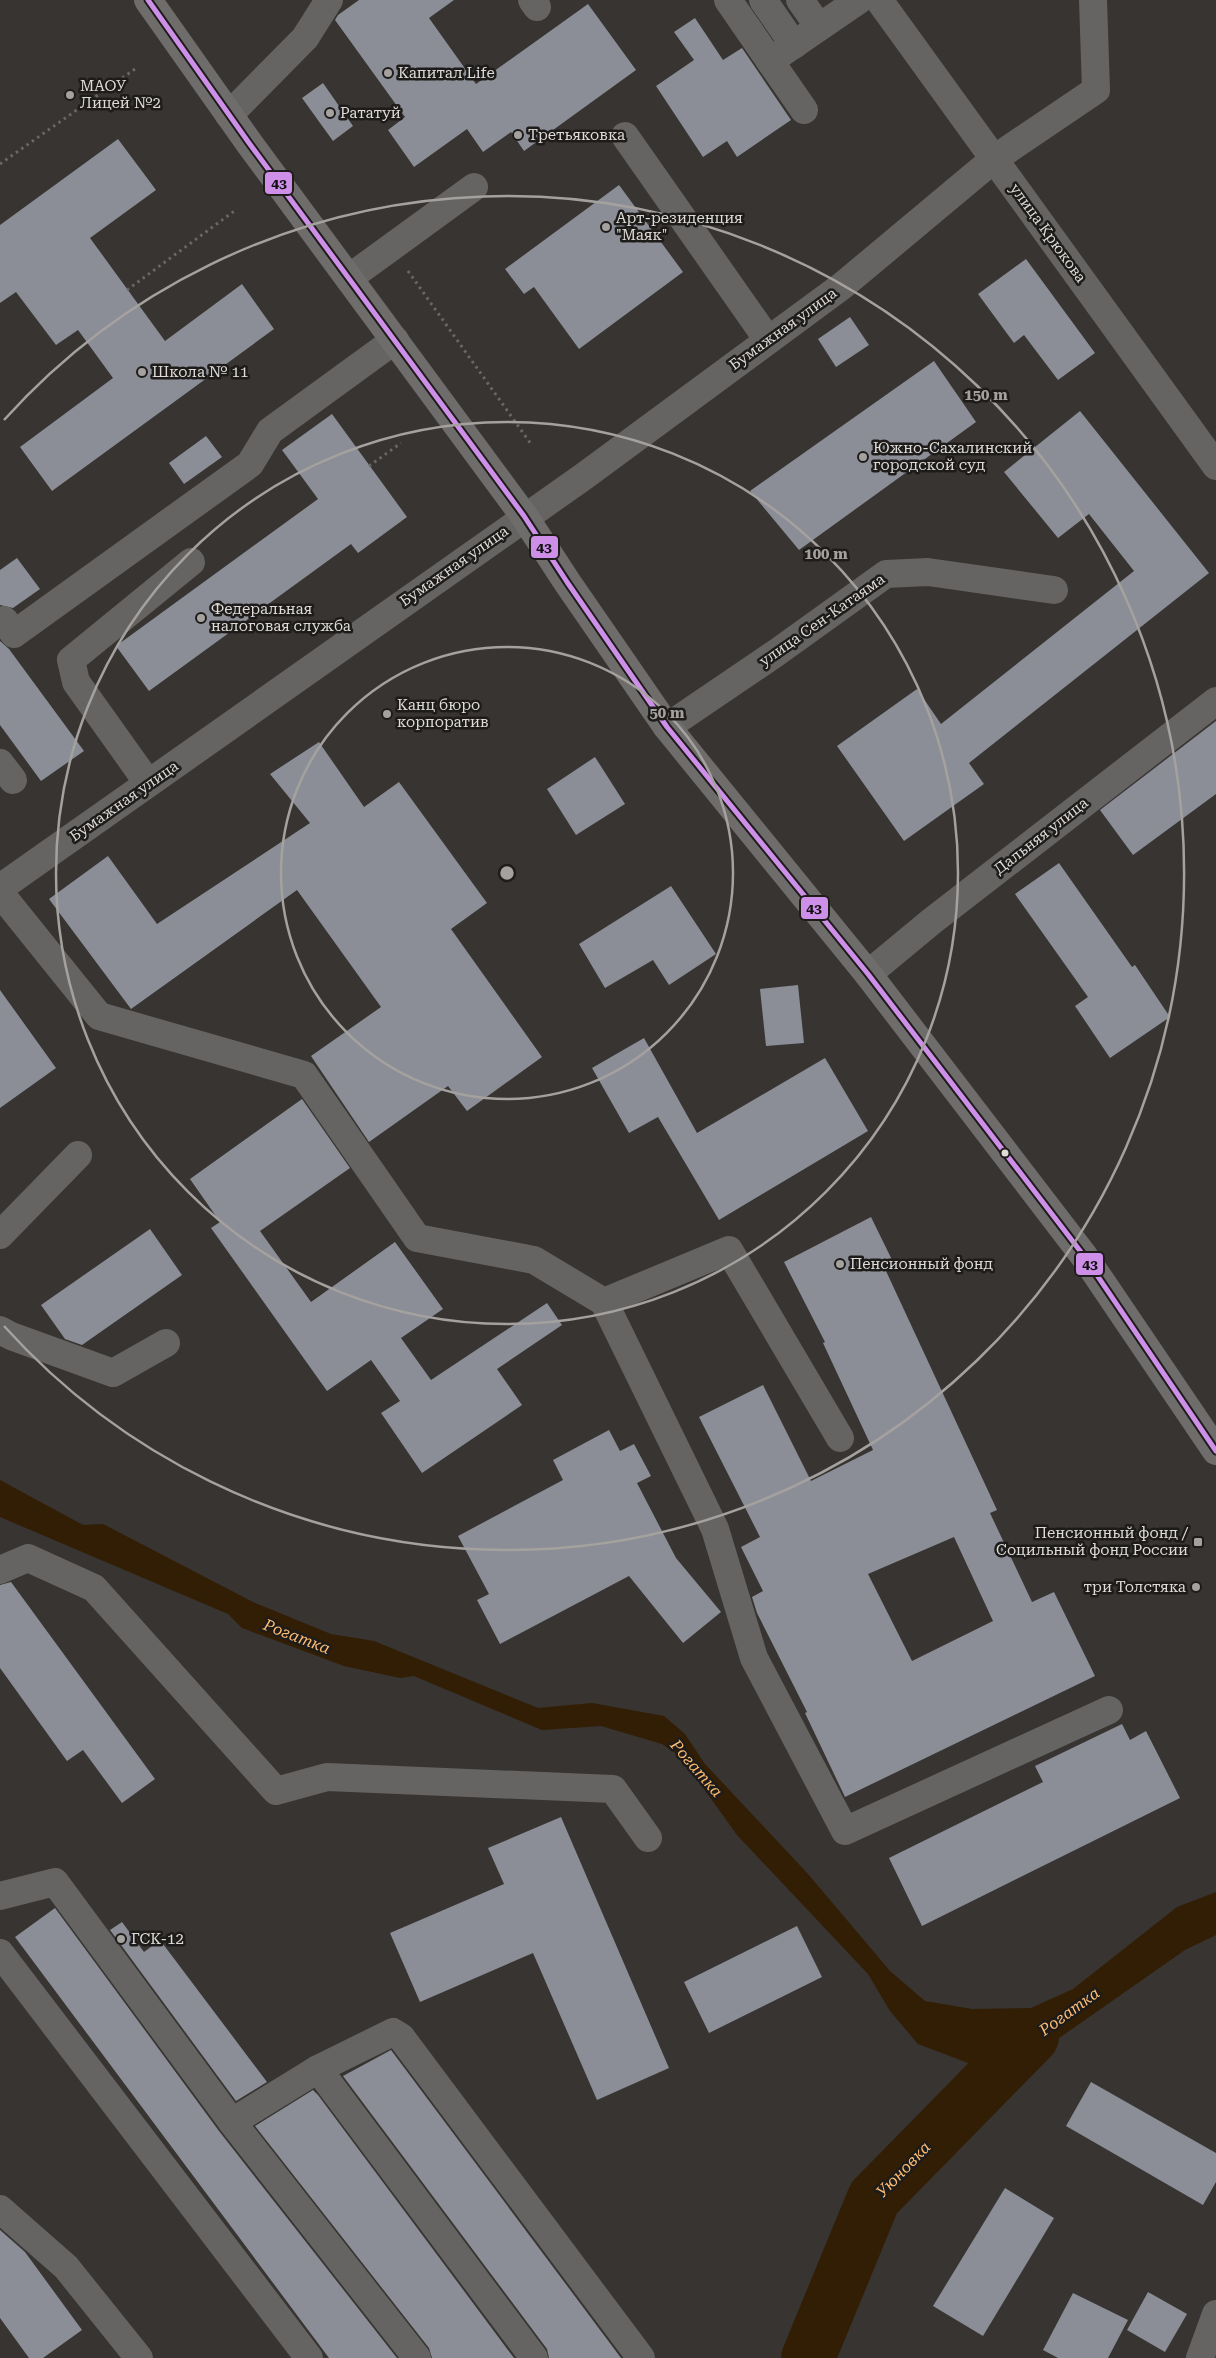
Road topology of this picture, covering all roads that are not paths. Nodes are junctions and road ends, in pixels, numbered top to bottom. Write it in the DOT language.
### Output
graph roads {
  1 [pos="148,0"];
  2 [pos="329,0"];
  3 [pos="728,0"];
  4 [pos="763,0"];
  5 [pos="800,0"];
  6 [pos="859,0"];
  7 [pos="879,0"];
  8 [pos="1092,0"];
  9 [pos="819,27"];
  10 [pos="794,45"];
  11 [pos="770,61"];
  12 [pos="804,110"];
  13 [pos="229,116"];
  14 [pos="624,136"];
  15 [pos="994,159"];
  16 [pos="474,187"];
  17 [pos="349,278"];
  18 [pos="395,340"];
  19 [pos="768,340"];
  20 [pos="1216,466"];
  21 [pos="524,516"];
  22 [pos="191,562"];
  23 [pos="1054,590"];
  24 [pos="0,623"];
  25 [pos="1216,700"];
  26 [pos="667,727"];
  27 [pos="148,783"];
  28 [pos="0,888"];
  29 [pos="0,893"];
  30 [pos="868,974"];
  31 [pos="78,1155"];
  32 [pos="0,1235"];
  33 [pos="604,1302"];
  34 [pos="0,1330"];
  35 [pos="166,1343"];
  36 [pos="840,1438"];
  37 [pos="1216,1452"];
  38 [pos="0,1570"];
  39 [pos="1109,1710"];
  40 [pos="648,1838"];
  41 [pos="0,1896"];
  42 [pos="0,1953"];
  43 [pos="318,2069"];
  44 [pos="232,2122"];
  45 [pos="0,2209"];
  46 [pos="1216,2314"];
  47 [pos="139,2358"];
  48 [pos="309,2358"];
  49 [pos="417,2358"];
  50 [pos="534,2358"];
  51 [pos="641,2358"];
  52 [pos="1200,2358"];
  1 -- 13 [label="main road"];
  2 -- 13 [label="street"];
  3 -- 11 [label="street"];
  4 -- 10 [label="street"];
  5 -- 9 [label="street"];
  6 -- 9 [label="street"];
  7 -- 15 [label="street, улица Крюкова"];
  8 -- 15 [label="street, Бумажная улица"];
  9 -- 10 [label="street"];
  10 -- 11 [label="street"];
  11 -- 12 [label="street"];
  13 -- 17 [label="main road"];
  14 -- 19 [label="street"];
  15 -- 19 [label="street, Бумажная улица"];
  15 -- 20 [label="street, улица Крюкова"];
  16 -- 17 [label="street"];
  17 -- 18 [label="main road"];
  18 -- 21 [label="main road"];
  18 -- 24 [label="street"];
  19 -- 21 [label="street, Бумажная улица"];
  21 -- 26 [label="main road"];
  21 -- 27 [label="street, Бумажная улица"];
  22 -- 27 [label="street"];
  23 -- 26 [label="street, улица Сен-Катаяма"];
  25 -- 30 [label="street, Дальняя улица"];
  26 -- 30 [label="main road"];
  27 -- 28 [label="street, Бумажная улица"];
  29 -- 33 [label="street"];
  30 -- 37 [label="main road"];
  31 -- 32 [label="street"];
  33 -- 36 [label="street"];
  33 -- 39 [label="street"];
  34 -- 35 [label="street"];
  38 -- 40 [label="street"];
  41 -- 44 [label="street"];
  42 -- 48 [label="street"];
  43 -- 44 [label="street"];
  43 -- 50 [label="street"];
  43 -- 51 [label="street"];
  44 -- 49 [label="street"];
  45 -- 47 [label="street"];
  46 -- 52 [label="street"];
}
